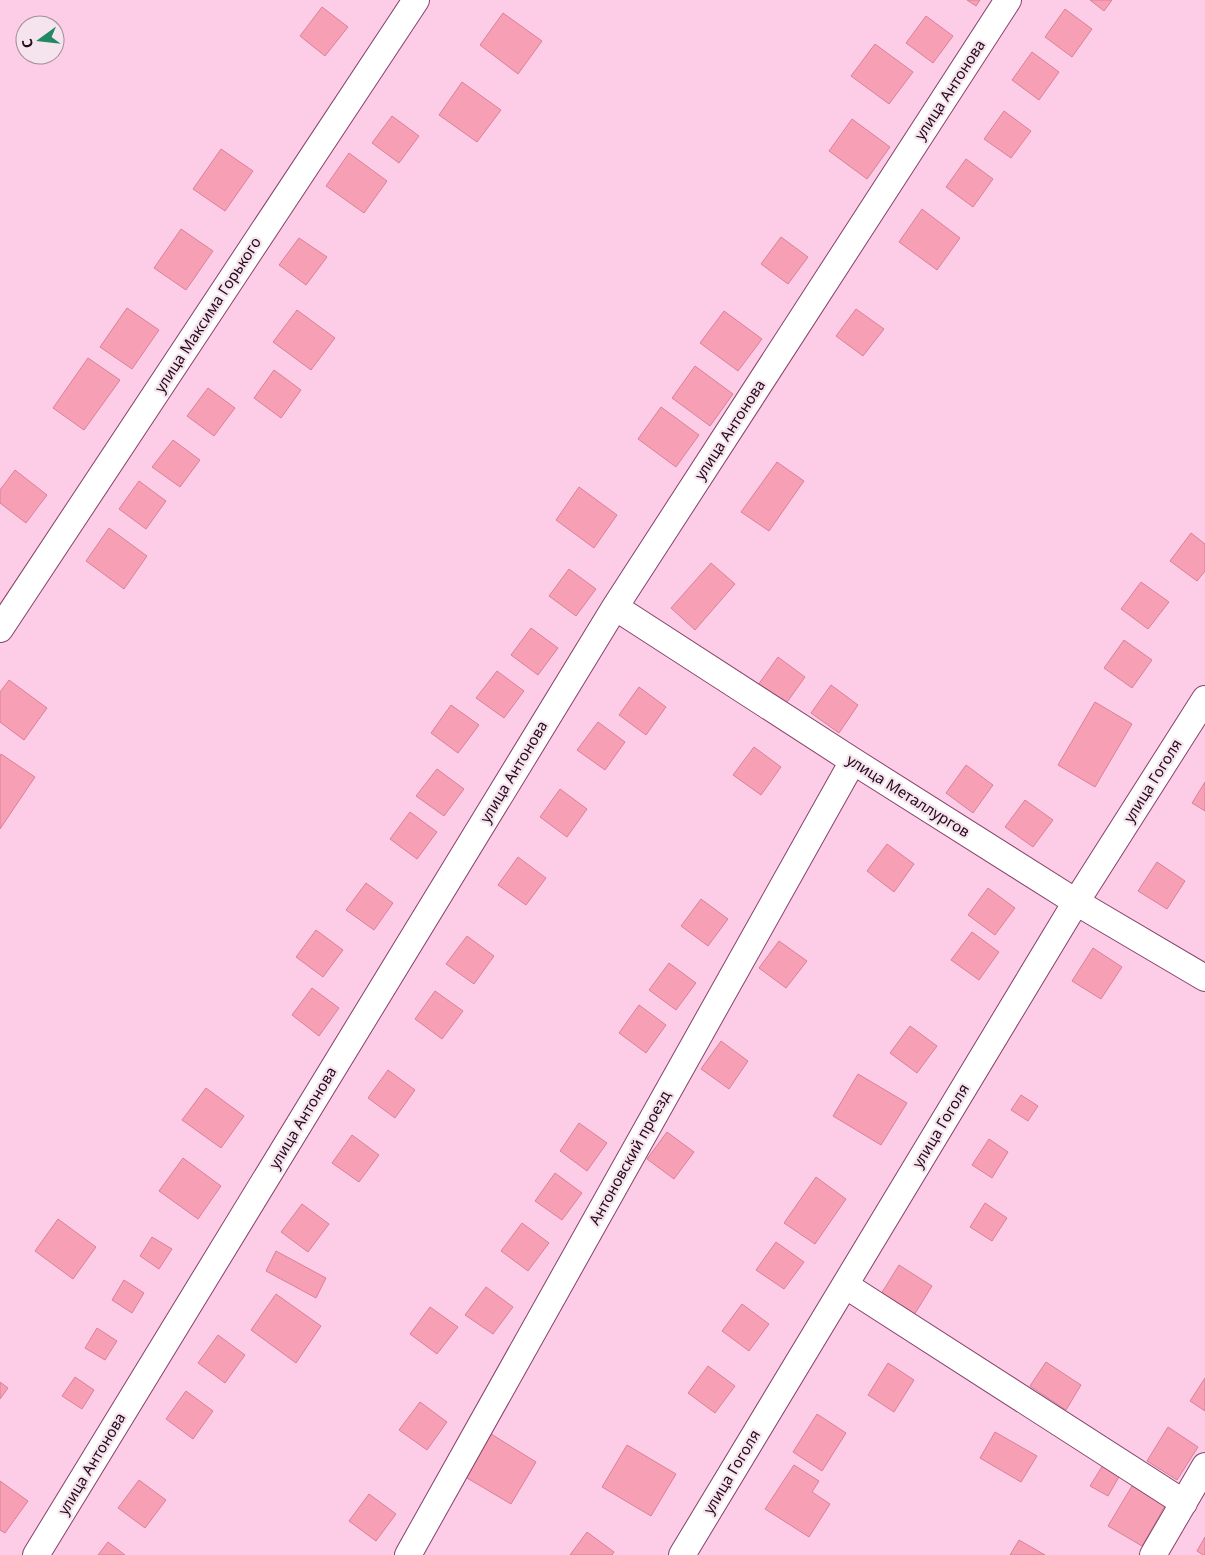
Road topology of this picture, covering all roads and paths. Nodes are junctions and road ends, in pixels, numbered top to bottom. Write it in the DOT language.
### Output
graph roads {
  1 [pos="416,0"];
  2 [pos="1008,0"];
  3 [pos="615,607"];
  4 [pos="0,629"];
  5 [pos="1205,699"];
  6 [pos="853,761"];
  7 [pos="1076,902"];
  8 [pos="1205,978"];
  9 [pos="845,1285"];
  10 [pos="1205,1466"];
  11 [pos="1184,1503"];
  12 [pos="36,1555"];
  13 [pos="408,1555"];
  14 [pos="682,1555"];
  15 [pos="1153,1555"];
  1 -- 4 [label="street, улица Максима Горького"];
  2 -- 3 [label="street, улица Антонова"];
  3 -- 6 [label="street, улица Металлургов"];
  3 -- 12 [label="street, улица Антонова"];
  5 -- 7 [label="street, улица Гоголя"];
  6 -- 7 [label="street, улица Металлургов"];
  6 -- 13 [label="street, Антоновский проезд"];
  7 -- 8 [label="street, улица Металлургов"];
  7 -- 9 [label="street, улица Гоголя"];
  9 -- 11 [label="street"];
  9 -- 14 [label="street, улица Гоголя"];
  10 -- 11 [label="street"];
  11 -- 15 [label="street"];
}
